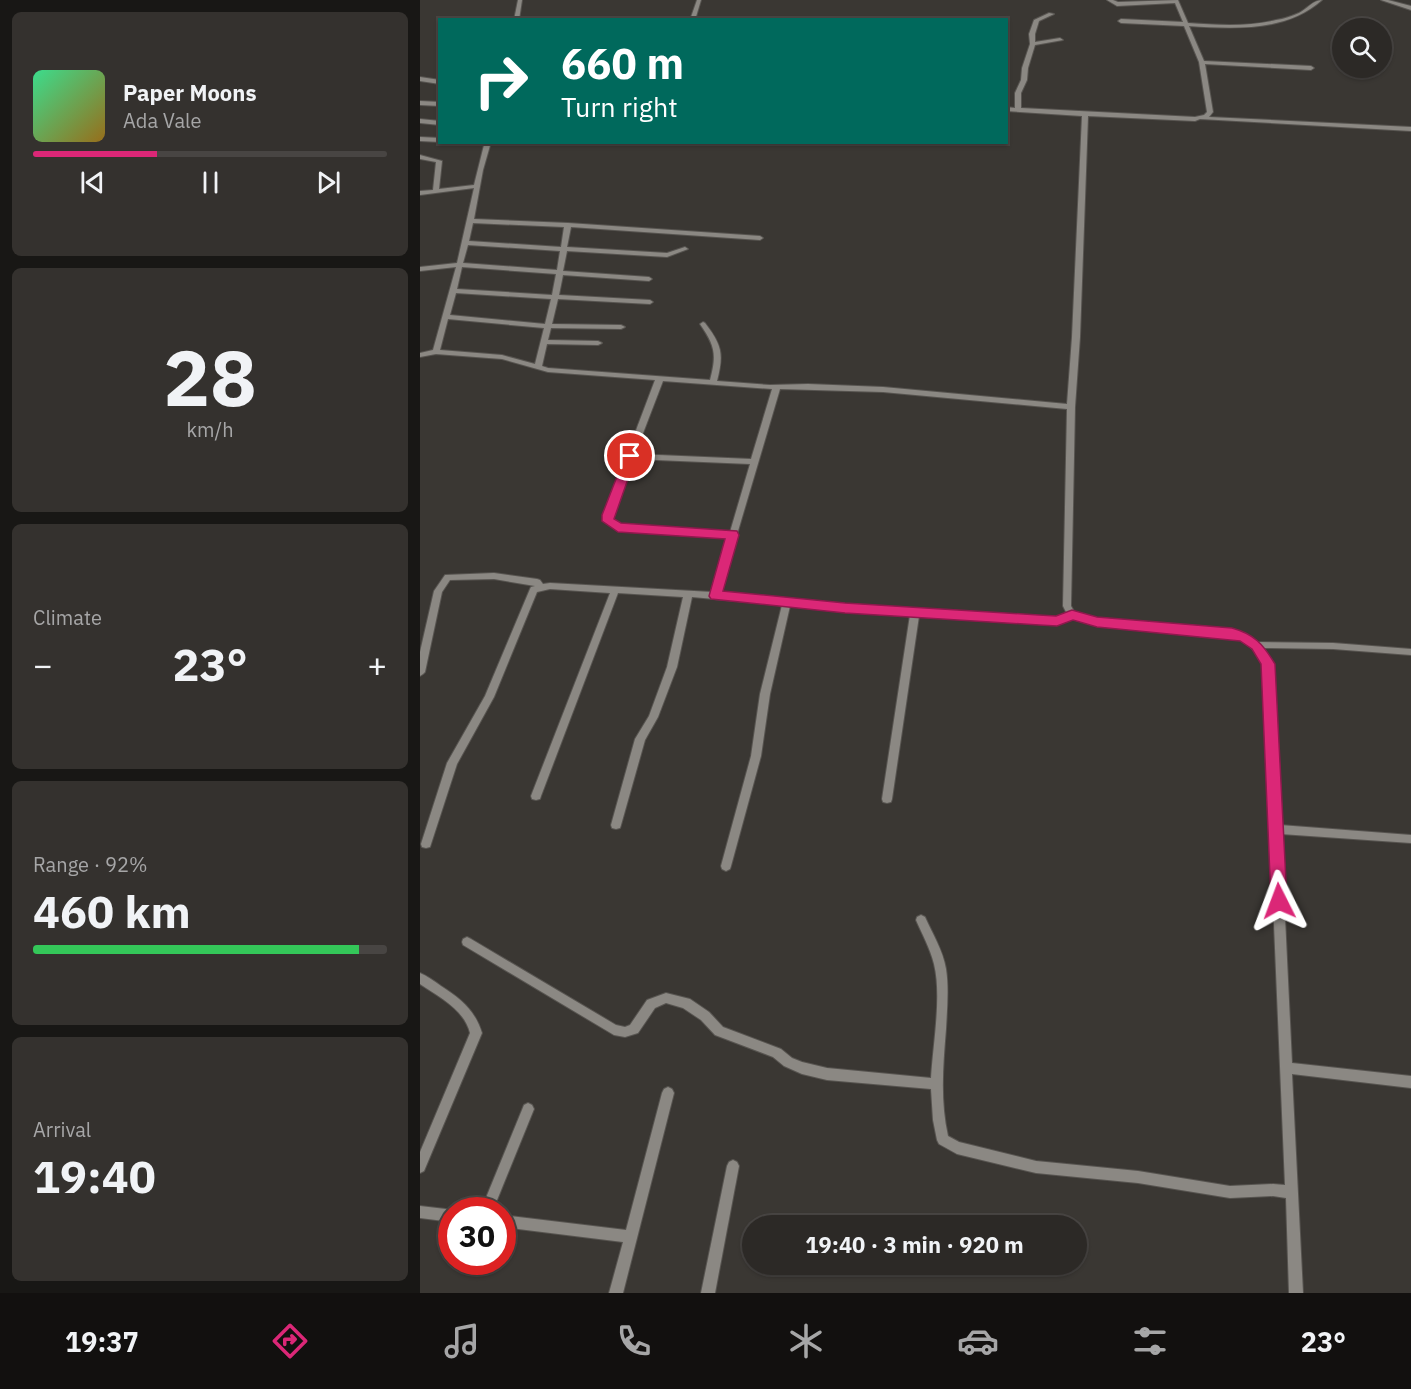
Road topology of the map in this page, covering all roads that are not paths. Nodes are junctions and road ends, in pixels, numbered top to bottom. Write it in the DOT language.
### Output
graph roads {
  1 [pos="520,0"];
  2 [pos="699,0"];
  3 [pos="1109,0"];
  4 [pos="1176,0"];
  5 [pos="1320,0"];
  6 [pos="1383,0"];
  7 [pos="1411,8"];
  8 [pos="1051,14"];
  9 [pos="516,18"];
  10 [pos="693,18"];
  11 [pos="1121,21"];
  12 [pos="1187,24"];
  13 [pos="1060,40"];
  14 [pos="1033,44"];
  15 [pos="1290,61"];
  16 [pos="1202,63"];
  17 [pos="1270,66"];
  18 [pos="1311,68"];
  19 [pos="420,79"];
  20 [pos="438,82"];
  21 [pos="420,103"];
  22 [pos="438,104"];
  23 [pos="1008,109"];
  24 [pos="1018,109"];
  25 [pos="1085,114"];
  26 [pos="1202,118"];
  27 [pos="420,121"];
  28 [pos="438,123"];
  29 [pos="1411,129"];
  30 [pos="420,139"];
  31 [pos="438,140"];
  32 [pos="487,144"];
  33 [pos="420,157"];
  34 [pos="478,186"];
  35 [pos="436,191"];
  36 [pos="420,193"];
  37 [pos="470,221"];
  38 [pos="568,225"];
  39 [pos="760,238"];
  40 [pos="465,243"];
  41 [pos="563,249"];
  42 [pos="684,249"];
  43 [pos="458,265"];
  44 [pos="420,269"];
  45 [pos="559,273"];
  46 [pos="649,279"];
  47 [pos="452,291"];
  48 [pos="555,298"];
  49 [pos="650,302"];
  50 [pos="445,317"];
  51 [pos="703,324"];
  52 [pos="548,326"];
  53 [pos="621,327"];
  54 [pos="544,342"];
  55 [pos="598,343"];
  56 [pos="436,352"];
  57 [pos="420,355"];
  58 [pos="538,368"];
  59 [pos="660,378"];
  60 [pos="713,382"];
  61 [pos="777,387"];
  62 [pos="1071,407"];
  63 [pos="630,456"];
  64 [pos="753,462"];
  65 [pos="732,535"];
  66 [pos="541,587"];
  67 [pos="615,590"];
  68 [pos="688,594"];
  69 [pos="715,596"];
  70 [pos="787,601"];
  71 [pos="915,612"];
  72 [pos="1072,615"];
  73 [pos="1257,645"];
  74 [pos="1411,652"];
  75 [pos="420,672"];
  76 [pos="536,796"];
  77 [pos="887,799"];
  78 [pos="616,825"];
  79 [pos="1276,829"];
  80 [pos="1411,839"];
  81 [pos="426,843"];
  82 [pos="726,866"];
  83 [pos="921,920"];
  84 [pos="467,942"];
  85 [pos="420,978"];
  86 [pos="1287,1068"];
  87 [pos="1411,1082"];
  88 [pos="937,1084"];
  89 [pos="668,1093"];
  90 [pos="528,1109"];
  91 [pos="733,1166"];
  92 [pos="420,1167"];
  93 [pos="1292,1192"];
  94 [pos="493,1197"];
  95 [pos="420,1212"];
  96 [pos="438,1214"];
  97 [pos="516,1223"];
  98 [pos="630,1237"];
  99 [pos="616,1293"];
  100 [pos="708,1293"];
  101 [pos="1296,1293"];
  1 -- 9 [label="street"];
  2 -- 10 [label="street"];
  3 -- 4 [label="street"];
  4 -- 12 [label="street"];
  5 -- 12 [label="street"];
  6 -- 7 [label="street"];
  8 -- 14 [label="street"];
  11 -- 12 [label="street"];
  12 -- 16 [label="street"];
  13 -- 14 [label="street"];
  14 -- 24 [label="street"];
  15 -- 17 [label="street"];
  16 -- 17 [label="street"];
  16 -- 26 [label="street"];
  17 -- 18 [label="street"];
  19 -- 20 [label="street"];
  21 -- 22 [label="street"];
  23 -- 24 [label="street"];
  24 -- 25 [label="street"];
  25 -- 26 [label="street"];
  25 -- 62 [label="street"];
  26 -- 29 [label="street"];
  27 -- 28 [label="street"];
  30 -- 31 [label="street"];
  32 -- 34 [label="street"];
  33 -- 35 [label="street"];
  34 -- 35 [label="street"];
  34 -- 37 [label="street"];
  35 -- 36 [label="street"];
  37 -- 38 [label="street"];
  37 -- 40 [label="street"];
  38 -- 39 [label="street"];
  38 -- 41 [label="street"];
  40 -- 41 [label="street"];
  40 -- 43 [label="street"];
  41 -- 42 [label="street"];
  41 -- 45 [label="street"];
  43 -- 44 [label="street"];
  43 -- 45 [label="street"];
  43 -- 47 [label="street"];
  45 -- 46 [label="street"];
  45 -- 48 [label="street"];
  47 -- 48 [label="street"];
  47 -- 50 [label="street"];
  48 -- 49 [label="street"];
  48 -- 52 [label="street"];
  50 -- 52 [label="street"];
  50 -- 56 [label="street"];
  51 -- 60 [label="street"];
  52 -- 53 [label="street"];
  52 -- 54 [label="street"];
  54 -- 55 [label="street"];
  54 -- 58 [label="street"];
  56 -- 57 [label="street"];
  56 -- 58 [label="street"];
  58 -- 59 [label="street"];
  59 -- 60 [label="street"];
  59 -- 63 [label="street"];
  60 -- 61 [label="street"];
  61 -- 62 [label="street"];
  61 -- 64 [label="street"];
  62 -- 72 [label="street"];
  63 -- 64 [label="street"];
  63 -- 65 [label="street"];
  64 -- 65 [label="street"];
  65 -- 69 [label="street"];
  66 -- 67 [label="street"];
  66 -- 75 [label="street"];
  66 -- 81 [label="street"];
  67 -- 68 [label="street"];
  67 -- 76 [label="street"];
  68 -- 69 [label="street"];
  68 -- 78 [label="street"];
  69 -- 70 [label="street"];
  70 -- 71 [label="street"];
  70 -- 82 [label="street"];
  71 -- 72 [label="street"];
  71 -- 77 [label="street"];
  72 -- 73 [label="street"];
  73 -- 74 [label="street"];
  73 -- 79 [label="street"];
  79 -- 80 [label="street"];
  79 -- 86 [label="street"];
  83 -- 88 [label="street"];
  84 -- 88 [label="street"];
  85 -- 92 [label="street"];
  86 -- 87 [label="street"];
  86 -- 93 [label="street"];
  88 -- 93 [label="street"];
  89 -- 98 [label="street"];
  90 -- 94 [label="street"];
  91 -- 100 [label="street"];
  93 -- 101 [label="street"];
  95 -- 96 [label="street"];
  97 -- 98 [label="street"];
  98 -- 99 [label="street"];
}
